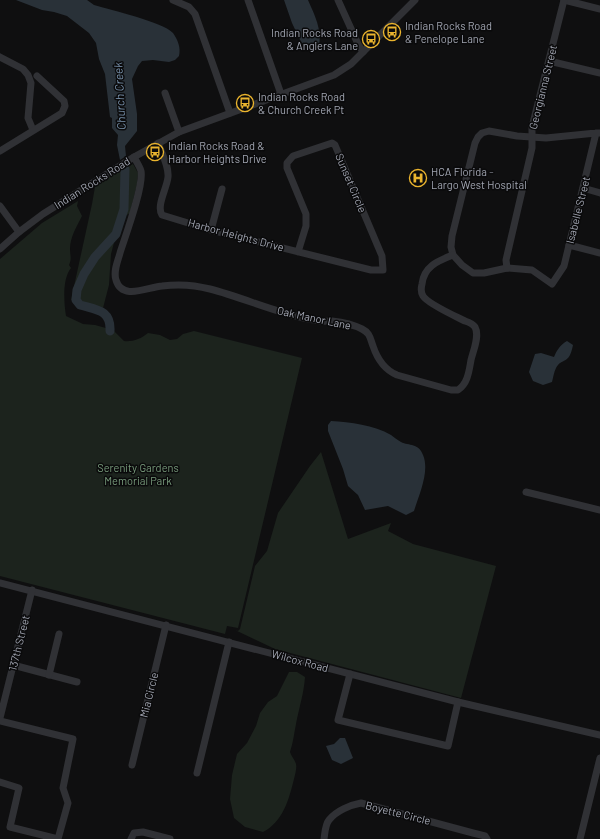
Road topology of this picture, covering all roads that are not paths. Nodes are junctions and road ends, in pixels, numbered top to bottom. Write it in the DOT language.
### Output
graph roads {
  1 [pos="173,0"];
  2 [pos="248,0"];
  3 [pos="338,0"];
  4 [pos="415,0"];
  5 [pos="564,0"];
  6 [pos="600,9"];
  7 [pos="363,52"];
  8 [pos="0,57"];
  9 [pos="550,60"];
  10 [pos="600,73"];
  11 [pos="37,76"];
  12 [pos="165,93"];
  13 [pos="281,94"];
  14 [pos="230,113"];
  15 [pos="33,130"];
  16 [pos="179,132"];
  17 [pos="598,133"];
  18 [pos="531,138"];
  19 [pos="158,143"];
  20 [pos="0,151"];
  21 [pos="134,157"];
  22 [pos="583,188"];
  23 [pos="222,189"];
  24 [pos="600,193"];
  25 [pos="0,206"];
  26 [pos="211,230"];
  27 [pos="19,232"];
  28 [pos="569,245"];
  29 [pos="0,249"];
  30 [pos="298,252"];
  31 [pos="600,253"];
  32 [pos="453,255"];
  33 [pos="507,268"];
  34 [pos="383,270"];
  35 [pos="526,492"];
  36 [pos="600,510"];
  37 [pos="0,583"];
  38 [pos="32,590"];
  39 [pos="166,625"];
  40 [pos="59,634"];
  41 [pos="229,642"];
  42 [pos="13,665"];
  43 [pos="350,674"];
  44 [pos="49,675"];
  45 [pos="77,682"];
  46 [pos="458,702"];
  47 [pos="0,720"];
  48 [pos="600,735"];
  49 [pos="600,758"];
  50 [pos="132,765"];
  51 [pos="197,773"];
  52 [pos="0,782"];
  53 [pos="133,836"];
  54 [pos="170,839"];
  55 [pos="324,839"];
  56 [pos="487,839"];
  57 [pos="580,839"];
  1 -- 14 [label="street"];
  2 -- 13 [label="street"];
  3 -- 7 [label="street"];
  4 -- 7 [label="street, Indian Rocks Road"];
  5 -- 6 [label="street"];
  5 -- 9 [label="street, Georgianna Street"];
  7 -- 13 [label="street, Indian Rocks Road"];
  8 -- 15 [label="street"];
  9 -- 10 [label="street"];
  9 -- 18 [label="street, Georgianna Street"];
  11 -- 15 [label="street"];
  12 -- 16 [label="street"];
  13 -- 14 [label="street, Indian Rocks Road"];
  14 -- 16 [label="street, Indian Rocks Road"];
  15 -- 20 [label="street"];
  16 -- 19 [label="street, Indian Rocks Road"];
  17 -- 18 [label="street"];
  17 -- 22 [label="street, Isabelle Street"];
  18 -- 32 [label="street"];
  18 -- 33 [label="street, Georgianna Street"];
  19 -- 21 [label="street, Indian Rocks Road"];
  19 -- 26 [label="street, Harbor Heights Drive"];
  21 -- 27 [label="street, Indian Rocks Road"];
  21 -- 32 [label="street, Oak Manor Lane"];
  22 -- 24 [label="street"];
  22 -- 28 [label="street, Isabelle Street"];
  23 -- 26 [label="street"];
  25 -- 27 [label="street"];
  26 -- 30 [label="street, Harbor Heights Drive"];
  27 -- 29 [label="street, Indian Rocks Road"];
  28 -- 31 [label="street"];
  28 -- 33 [label="street, Isabelle Street"];
  30 -- 34 [label="street, Harbor Heights Drive"];
  30 -- 34 [label="street, Sunset Circle"];
  32 -- 33 [label="street"];
  35 -- 36 [label="street"];
  37 -- 38 [label="street, Wilcox Road"];
  38 -- 39 [label="street, Wilcox Road"];
  38 -- 42 [label="street, 137th Street"];
  39 -- 41 [label="street, Wilcox Road"];
  39 -- 50 [label="street, Mia Circle"];
  40 -- 44 [label="street"];
  41 -- 43 [label="street, Wilcox Road"];
  41 -- 51 [label="street"];
  42 -- 44 [label="street"];
  42 -- 47 [label="street, 137th Street"];
  43 -- 46 [label="street, Wilcox Road"];
  43 -- 46 [label="street"];
  44 -- 45 [label="street"];
  46 -- 48 [label="street, Wilcox Road"];
  47 -- 52 [label="street"];
  49 -- 57 [label="street"];
  53 -- 54 [label="street"];
  55 -- 56 [label="street, Boyette Circle"];
}
